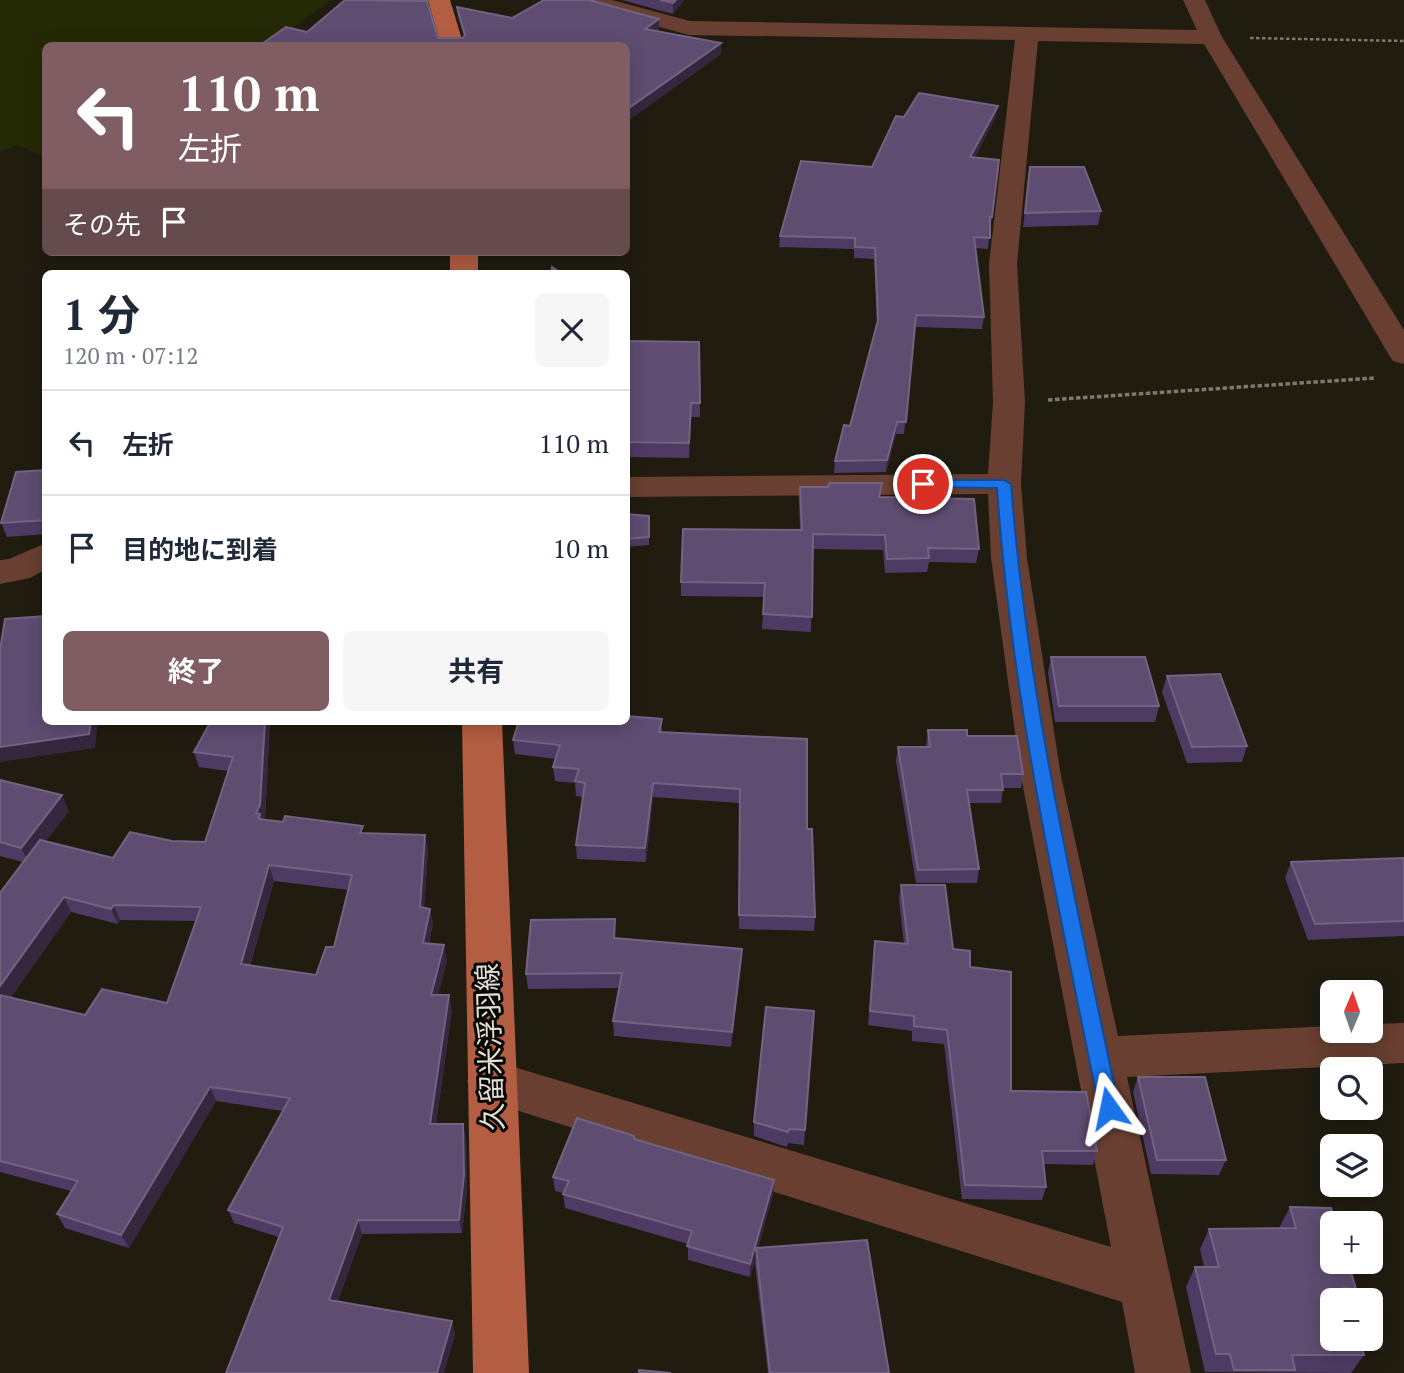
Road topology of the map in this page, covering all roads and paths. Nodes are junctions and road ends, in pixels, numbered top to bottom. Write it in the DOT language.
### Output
graph roads {
  1 [pos="439,0"];
  2 [pos="588,0"];
  3 [pos="1194,0"];
  4 [pos="1027,36"];
  5 [pos="1211,37"];
  6 [pos="1404,41"];
  7 [pos="452,42"];
  8 [pos="1404,355"];
  9 [pos="1377,377"];
  10 [pos="1009,402"];
  11 [pos="1004,484"];
  12 [pos="630,487"];
  13 [pos="42,556"];
  14 [pos="0,572"];
  15 [pos="482,725"];
  16 [pos="1404,1043"];
  17 [pos="1098,1058"];
  18 [pos="491,1081"];
  19 [pos="1144,1283"];
  20 [pos="501,1373"];
  21 [pos="1163,1373"];
  1 -- 7 [label="main road"];
  2 -- 4 [label="street"];
  3 -- 5 [label="street"];
  4 -- 5 [label="street"];
  4 -- 10 [label="street"];
  5 -- 6 [label="path"];
  5 -- 8 [label="street"];
  9 -- 10 [label="path"];
  10 -- 11 [label="street"];
  11 -- 12 [label="street"];
  11 -- 17 [label="street"];
  13 -- 14 [label="street"];
  15 -- 18 [label="main road, 久留米浮羽線"];
  16 -- 17 [label="street"];
  17 -- 19 [label="street"];
  18 -- 19 [label="street"];
  18 -- 20 [label="main road, 久留米浮羽線"];
  19 -- 21 [label="street"];
}
